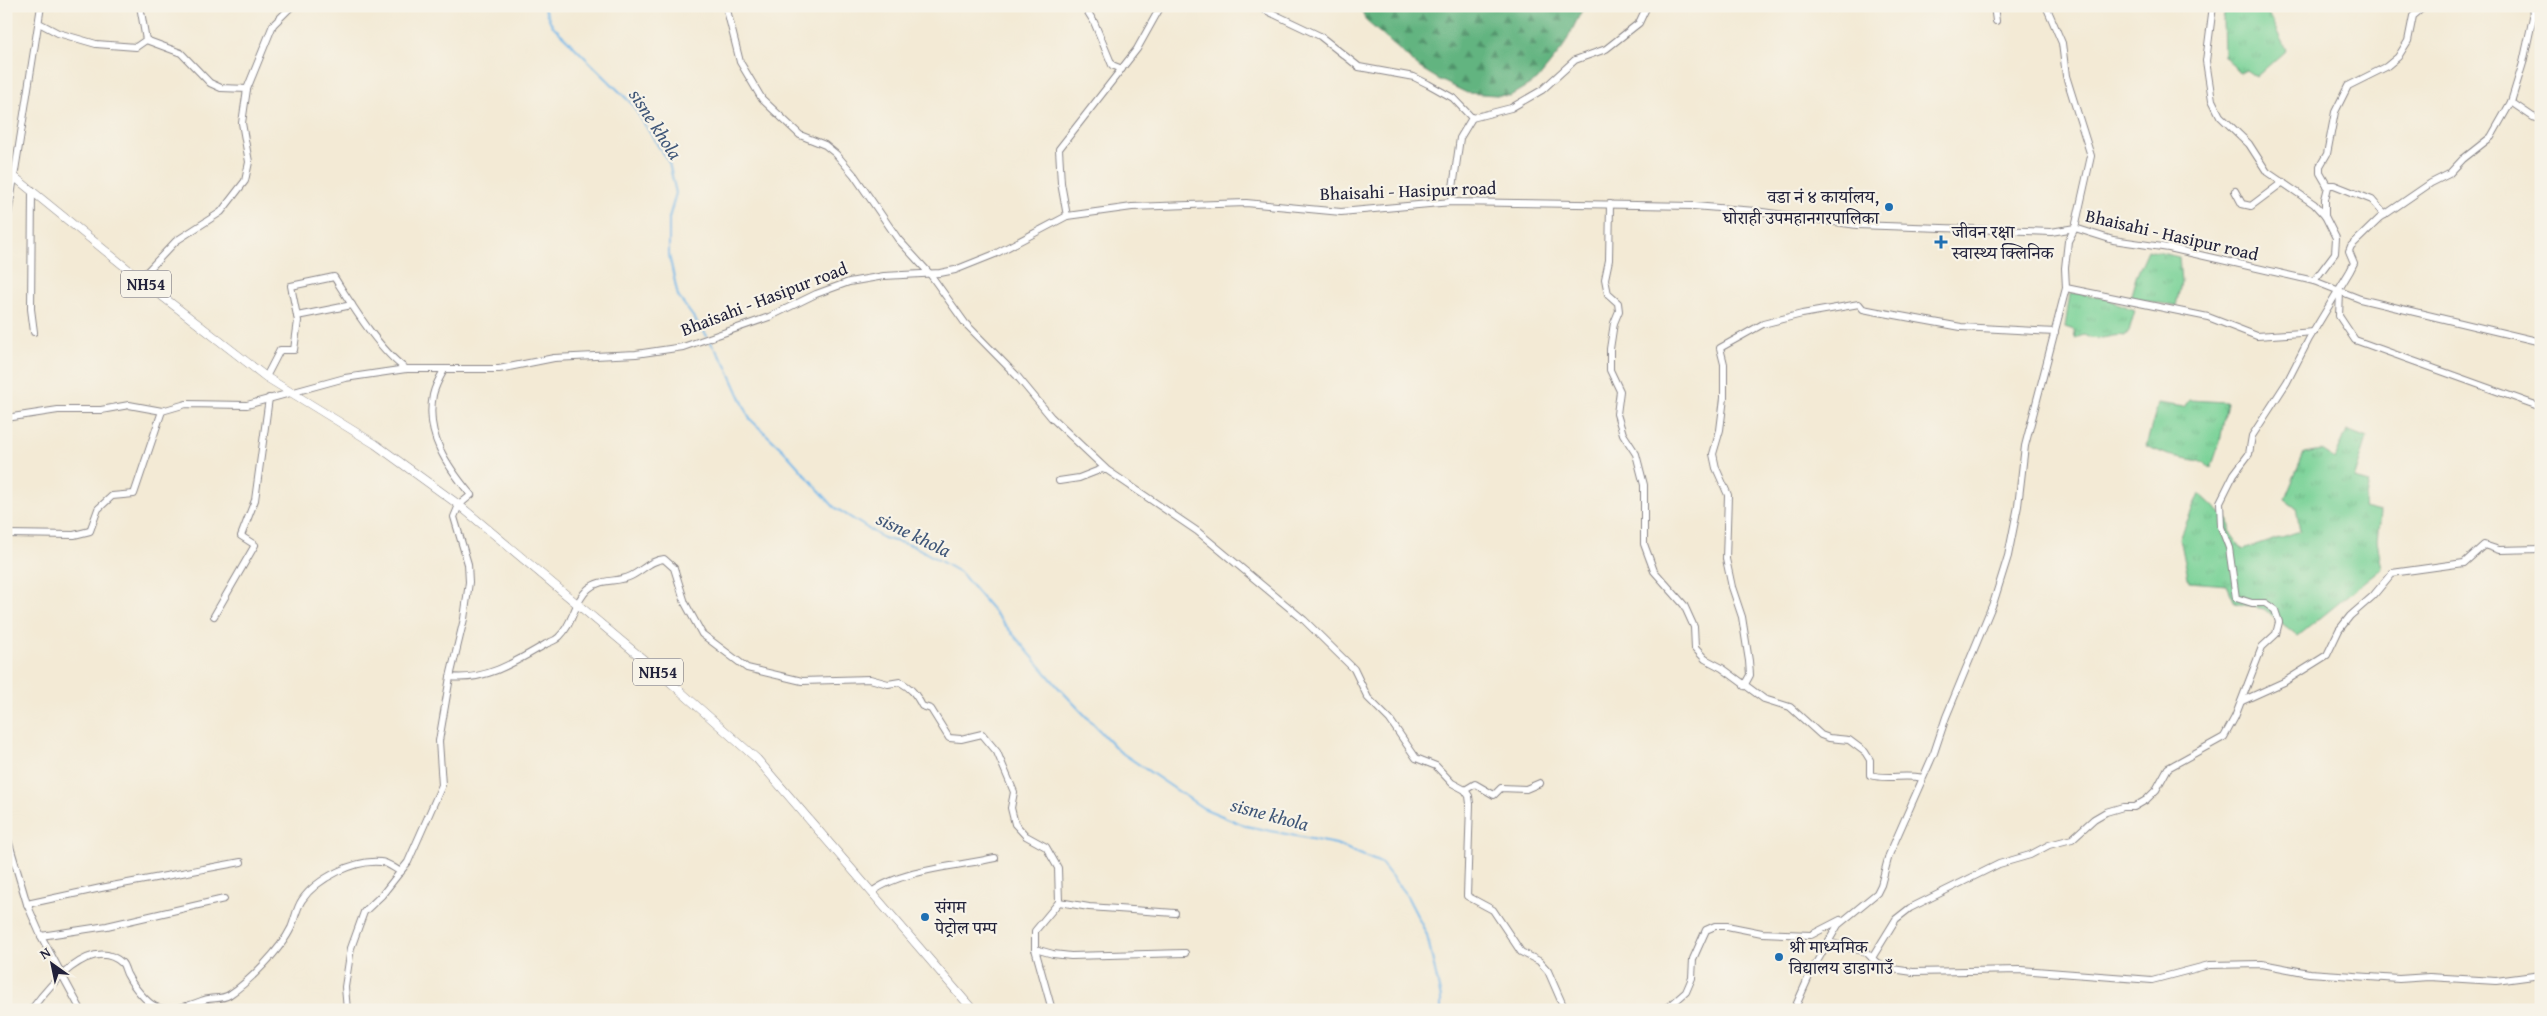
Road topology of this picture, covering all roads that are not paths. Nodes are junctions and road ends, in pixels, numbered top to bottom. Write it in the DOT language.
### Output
graph roads {
  1 [pos="41,6"];
  2 [pos="140,6"];
  3 [pos="292,6"];
  4 [pos="726,6"];
  5 [pos="1084,6"];
  6 [pos="1162,6"];
  7 [pos="1257,6"];
  8 [pos="1647,6"];
  9 [pos="1994,6"];
  10 [pos="2046,6"];
  11 [pos="2213,6"];
  12 [pos="2426,6"];
  13 [pos="2532,6"];
  14 [pos="1996,21"];
  15 [pos="39,24"];
  16 [pos="146,40"];
  17 [pos="1122,68"];
  18 [pos="247,89"];
  19 [pos="2511,102"];
  20 [pos="1472,118"];
  21 [pos="2541,119"];
  22 [pos="6,170"];
  23 [pos="14,177"];
  24 [pos="2284,182"];
  25 [pos="2327,185"];
  26 [pos="32,190"];
  27 [pos="2235,190"];
  28 [pos="1451,202"];
  29 [pos="1610,204"];
  30 [pos="2385,215"];
  31 [pos="1067,216"];
  32 [pos="2325,216"];
  33 [pos="6,228"];
  34 [pos="2075,228"];
  35 [pos="930,274"];
  36 [pos="140,279"];
  37 [pos="2314,281"];
  38 [pos="2066,288"];
  39 [pos="2340,291"];
  40 [pos="352,306"];
  41 [pos="297,316"];
  42 [pos="34,332"];
  43 [pos="2055,332"];
  44 [pos="2314,332"];
  45 [pos="2541,342"];
  46 [pos="406,369"];
  47 [pos="444,370"];
  48 [pos="266,377"];
  49 [pos="291,393"];
  50 [pos="269,398"];
  51 [pos="2541,408"];
  52 [pos="162,411"];
  53 [pos="6,418"];
  54 [pos="1106,470"];
  55 [pos="1058,481"];
  56 [pos="459,505"];
  57 [pos="6,534"];
  58 [pos="2541,549"];
  59 [pos="576,603"];
  60 [pos="214,616"];
  61 [pos="450,677"];
  62 [pos="1744,686"];
  63 [pos="2242,701"];
  64 [pos="1922,778"];
  65 [pos="1540,783"];
  66 [pos="1465,790"];
  67 [pos="6,833"];
  68 [pos="995,858"];
  69 [pos="241,862"];
  70 [pos="401,872"];
  71 [pos="872,892"];
  72 [pos="224,899"];
  73 [pos="1059,902"];
  74 [pos="27,904"];
  75 [pos="1176,914"];
  76 [pos="1848,916"];
  77 [pos="41,936"];
  78 [pos="1828,942"];
  79 [pos="1035,949"];
  80 [pos="1185,953"];
  81 [pos="1872,958"];
  82 [pos="60,974"];
  83 [pos="2541,975"];
  84 [pos="176,1009"];
  85 [pos="31,1010"];
  86 [pos="82,1010"];
  87 [pos="347,1010"];
  88 [pos="973,1010"];
  89 [pos="1052,1010"];
  90 [pos="1565,1010"];
  91 [pos="1662,1010"];
  92 [pos="1794,1010"];
  1 -- 15 [label="street"];
  2 -- 16 [label="street"];
  3 -- 18 [label="street"];
  4 -- 35 [label="street"];
  5 -- 17 [label="street"];
  6 -- 17 [label="street"];
  7 -- 20 [label="street"];
  8 -- 20 [label="street"];
  9 -- 14 [label="street"];
  10 -- 34 [label="street"];
  11 -- 24 [label="street"];
  12 -- 25 [label="street"];
  13 -- 19 [label="street"];
  15 -- 16 [label="street"];
  15 -- 23 [label="street"];
  16 -- 18 [label="street"];
  17 -- 31 [label="street"];
  18 -- 36 [label="street"];
  19 -- 21 [label="street"];
  19 -- 30 [label="street"];
  20 -- 28 [label="street"];
  22 -- 23 [label="main road, NH54"];
  23 -- 26 [label="main road, NH54"];
  23 -- 33 [label="street"];
  24 -- 27 [label="street"];
  24 -- 32 [label="street"];
  25 -- 30 [label="street"];
  25 -- 32 [label="street"];
  26 -- 36 [label="main road, NH54"];
  26 -- 42 [label="street"];
  28 -- 29 [label="street, Bhaisahi - Hasipur road"];
  28 -- 31 [label="street, Bhaisahi - Hasipur road"];
  29 -- 34 [label="street, Bhaisahi - Hasipur road"];
  29 -- 62 [label="street"];
  30 -- 39 [label="street"];
  31 -- 35 [label="street, Bhaisahi - Hasipur road"];
  32 -- 37 [label="street"];
  34 -- 37 [label="street, Bhaisahi - Hasipur road"];
  34 -- 38 [label="street"];
  35 -- 47 [label="street, Bhaisahi - Hasipur road"];
  35 -- 54 [label="street"];
  36 -- 48 [label="main road, NH54"];
  37 -- 39 [label="street, Bhaisahi - Hasipur road"];
  38 -- 43 [label="street"];
  38 -- 44 [label="street"];
  39 -- 44 [label="street"];
  39 -- 45 [label="street, Bhaisahi - Hasipur road"];
  39 -- 51 [label="street"];
  40 -- 41 [label="street"];
  40 -- 41 [label="street"];
  40 -- 46 [label="street"];
  41 -- 48 [label="street"];
  43 -- 62 [label="street"];
  43 -- 64 [label="street"];
  44 -- 63 [label="street"];
  46 -- 47 [label="street, Bhaisahi - Hasipur road"];
  46 -- 49 [label="street, Bhaisahi - Hasipur road"];
  47 -- 56 [label="street"];
  48 -- 49 [label="main road, NH54"];
  49 -- 50 [label="street, Bhaisahi - Hasipur road"];
  49 -- 56 [label="main road, NH54"];
  50 -- 52 [label="street, Bhaisahi - Hasipur road"];
  50 -- 60 [label="street"];
  52 -- 53 [label="street"];
  52 -- 57 [label="street"];
  54 -- 55 [label="street"];
  54 -- 66 [label="street"];
  56 -- 59 [label="main road, NH54"];
  56 -- 61 [label="street"];
  58 -- 63 [label="street"];
  59 -- 61 [label="street"];
  59 -- 71 [label="main road, NH54"];
  59 -- 73 [label="street"];
  61 -- 70 [label="street"];
  62 -- 64 [label="street"];
  63 -- 81 [label="street"];
  64 -- 76 [label="street"];
  65 -- 66 [label="street"];
  66 -- 90 [label="street"];
  67 -- 74 [label="street"];
  68 -- 71 [label="street"];
  69 -- 74 [label="street"];
  70 -- 84 [label="street"];
  70 -- 87 [label="street"];
  71 -- 88 [label="main road, NH54"];
  72 -- 77 [label="street"];
  73 -- 75 [label="street"];
  73 -- 79 [label="street"];
  74 -- 77 [label="street"];
  76 -- 78 [label="street"];
  76 -- 91 [label="street"];
  77 -- 82 [label="street"];
  78 -- 81 [label="street"];
  78 -- 92 [label="street"];
  79 -- 80 [label="street"];
  79 -- 89 [label="street"];
  81 -- 83 [label="street"];
  82 -- 84 [label="street"];
  82 -- 85 [label="street"];
  82 -- 86 [label="street"];
}
